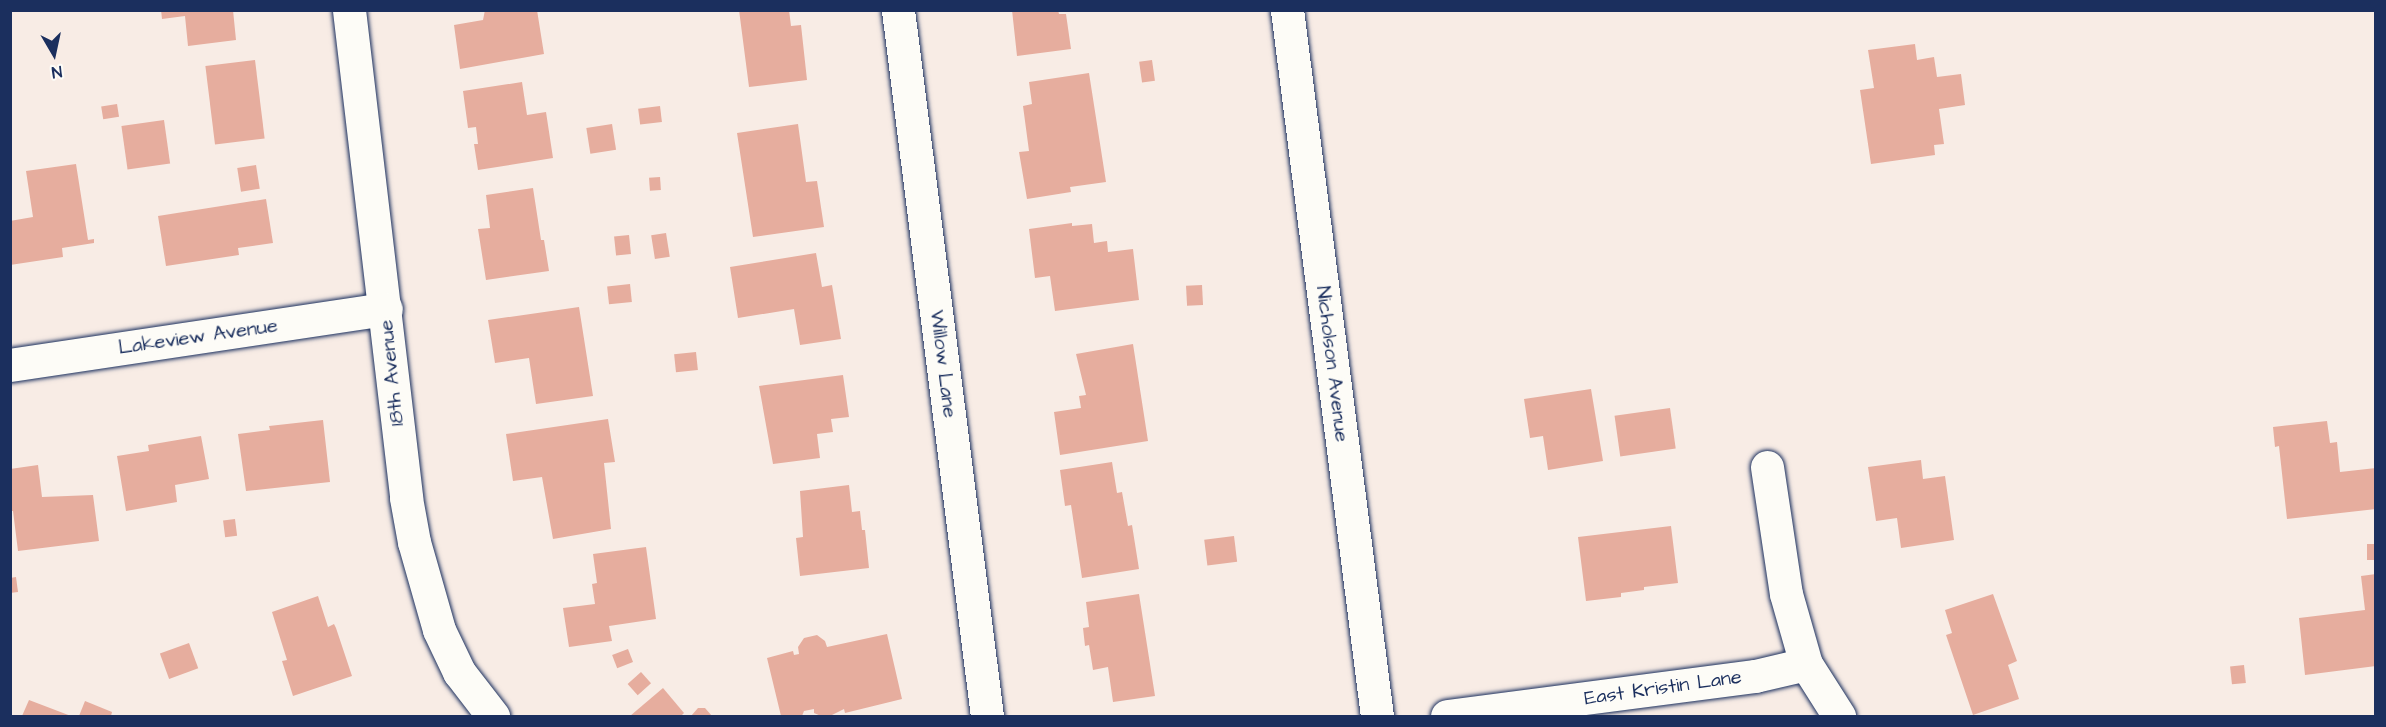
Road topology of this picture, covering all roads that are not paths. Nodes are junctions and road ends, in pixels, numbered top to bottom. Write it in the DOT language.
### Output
graph roads {
  1 [pos="349,10"];
  2 [pos="898,10"];
  3 [pos="1287,10"];
  4 [pos="386,309"];
  5 [pos="10,365"];
  6 [pos="1767,467"];
  7 [pos="1806,664"];
  8 [pos="493,717"];
  9 [pos="987,717"];
  10 [pos="1377,717"];
  11 [pos="1447,717"];
  12 [pos="1839,717"];
  1 -- 4 [label="street, 18th Avenue"];
  2 -- 9 [label="street, Willow Lane"];
  3 -- 10 [label="street, Nicholson Avenue"];
  4 -- 5 [label="street, Lakeview Avenue"];
  4 -- 8 [label="street, 18th Avenue"];
  6 -- 7 [label="street"];
  7 -- 11 [label="street, East Kristin Lane"];
  7 -- 12 [label="street"];
}
